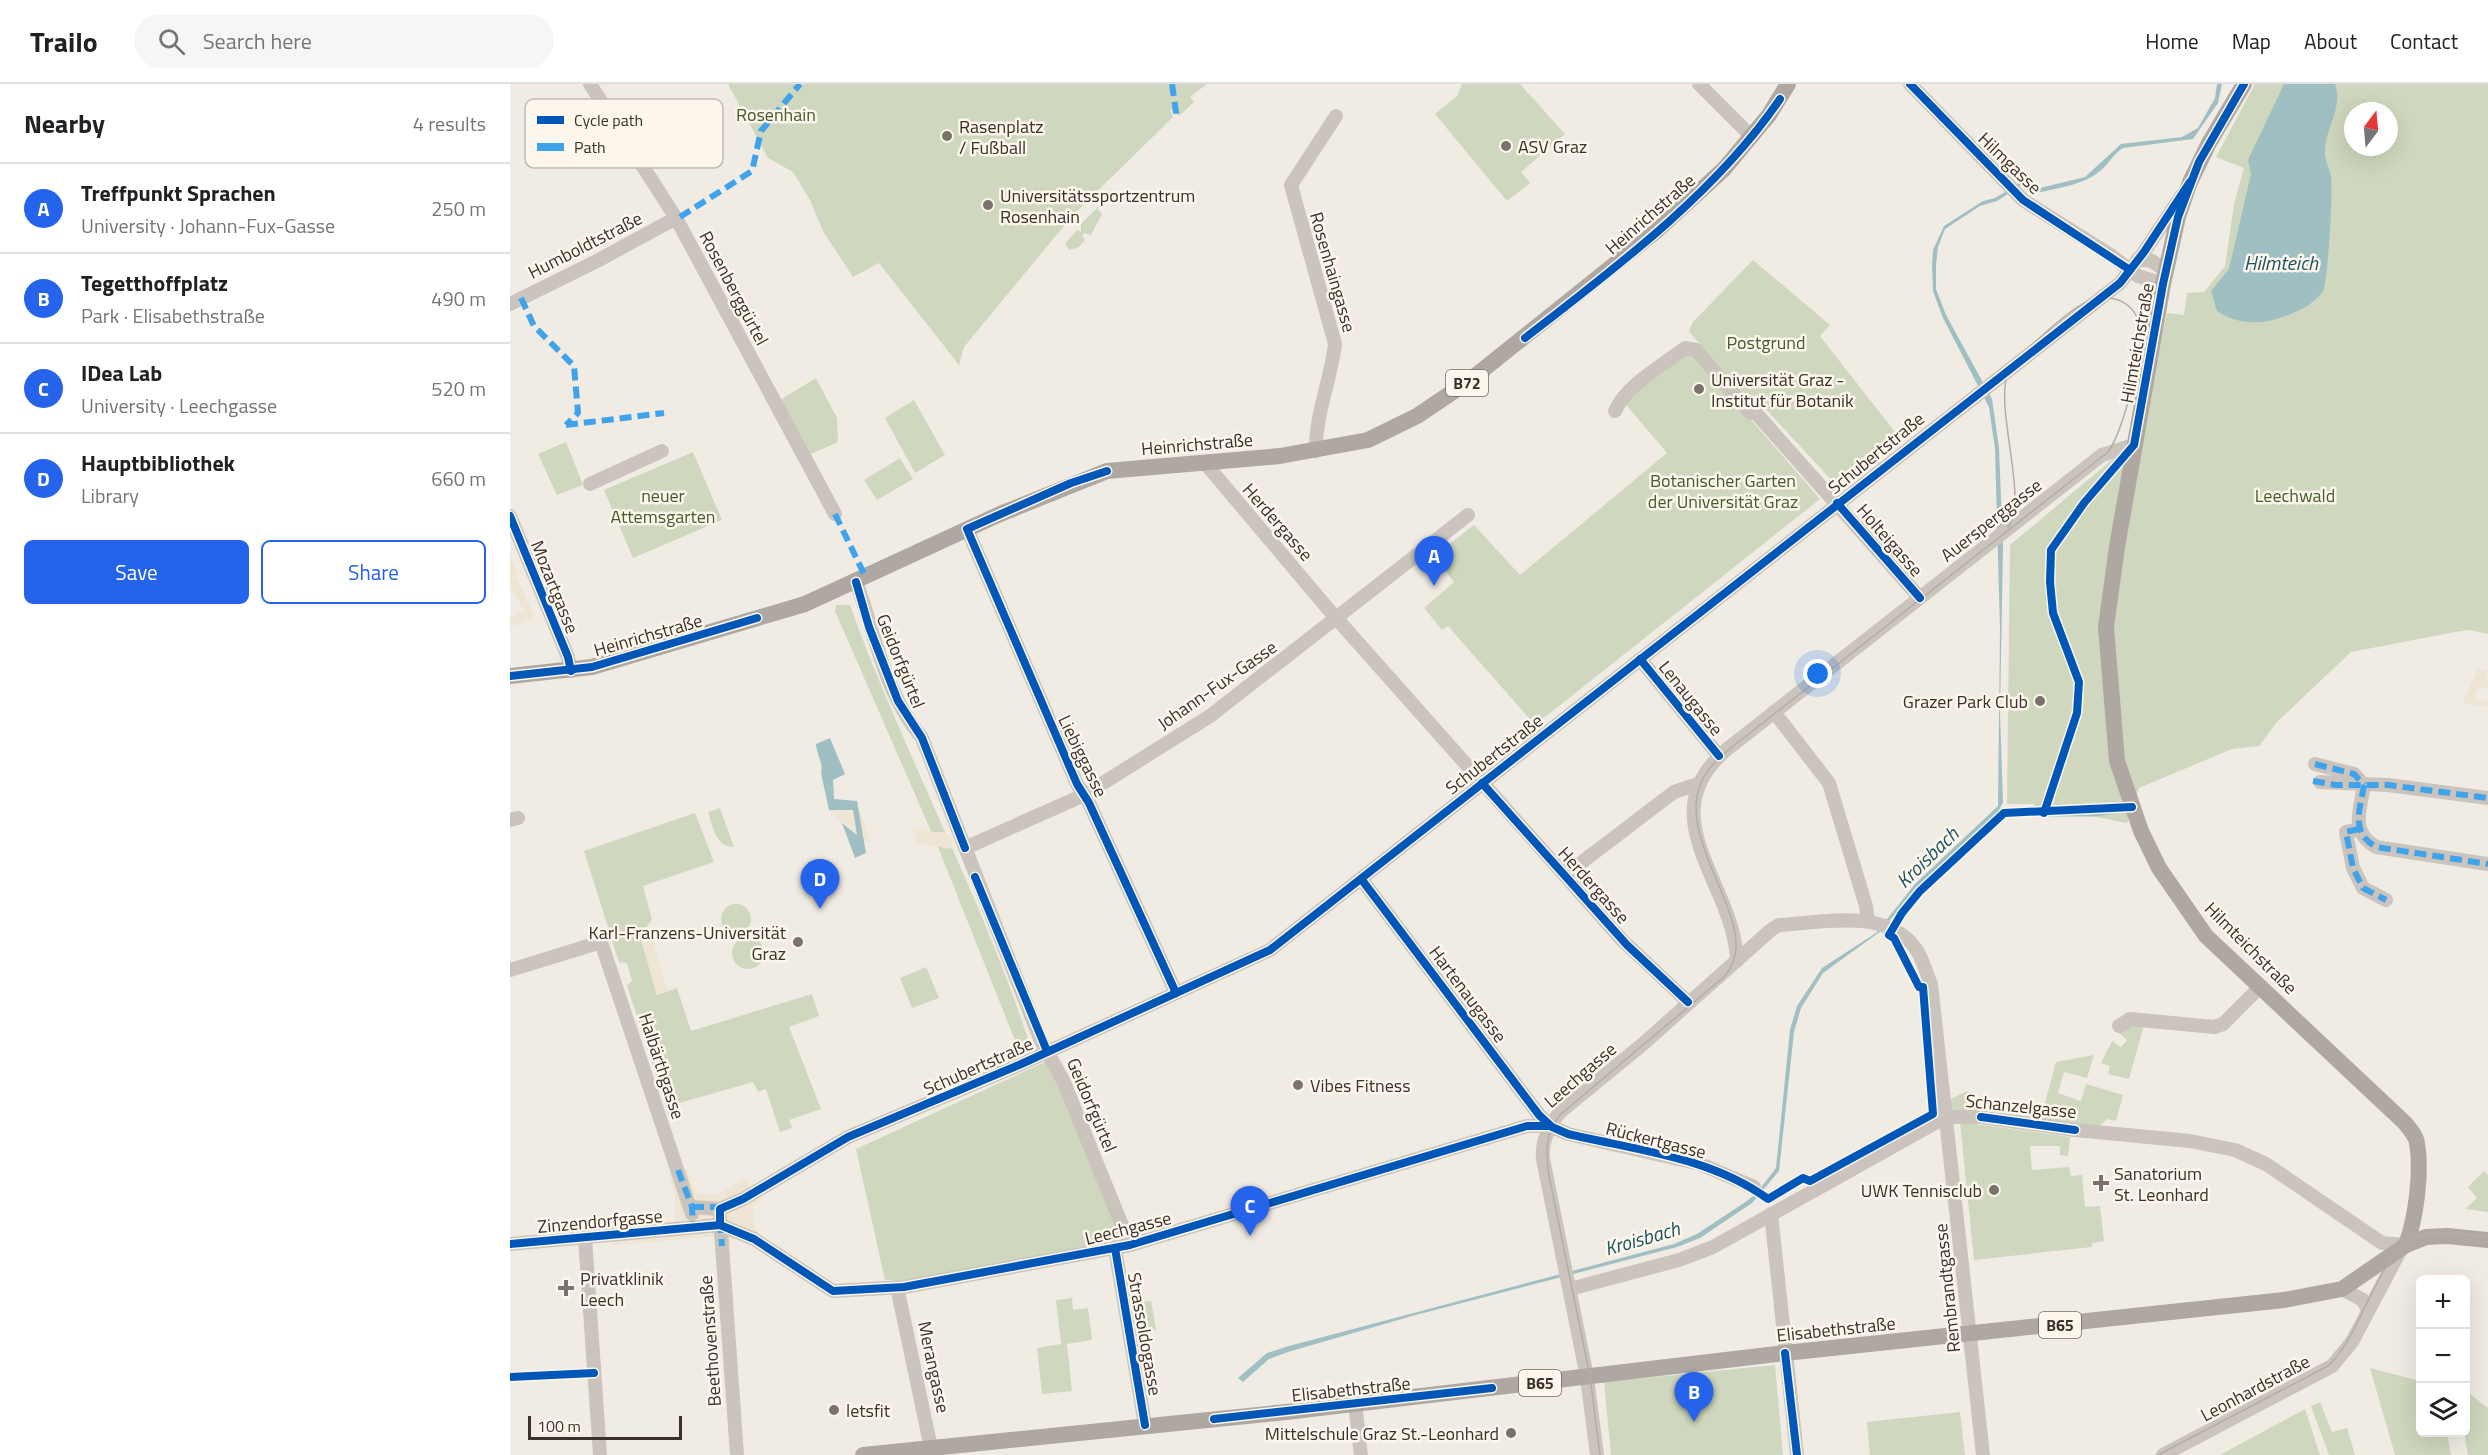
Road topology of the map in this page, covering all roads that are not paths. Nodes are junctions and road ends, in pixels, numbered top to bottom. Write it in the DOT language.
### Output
graph roads {
  1 [pos="590,84"];
  2 [pos="1699,84"];
  3 [pos="1788,84"];
  4 [pos="1910,84"];
  5 [pos="2244,84"];
  6 [pos="600,99"];
  7 [pos="1336,116"];
  8 [pos="1752,137"];
  9 [pos="645,168"];
  10 [pos="2190,182"];
  11 [pos="676,218"];
  12 [pos="2134,265"];
  13 [pos="2164,278"];
  14 [pos="510,304"];
  15 [pos="1614,411"];
  16 [pos="2134,445"];
  17 [pos="662,451"];
  18 [pos="1316,451"];
  19 [pos="1205,463"];
  20 [pos="590,484"];
  21 [pos="1837,503"];
  22 [pos="835,514"];
  23 [pos="1468,515"];
  24 [pos="510,516"];
  25 [pos="966,529"];
  26 [pos="856,582"];
  27 [pos="1920,598"];
  28 [pos="1337,619"];
  29 [pos="1640,659"];
  30 [pos="571,671"];
  31 [pos="510,676"];
  32 [pos="1774,712"];
  33 [pos="1719,756"];
  34 [pos="2315,764"];
  35 [pos="2320,782"];
  36 [pos="1482,783"];
  37 [pos="1698,784"];
  38 [pos="2364,785"];
  39 [pos="1084,795"];
  40 [pos="2488,798"];
  41 [pos="2353,831"];
  42 [pos="965,848"];
  43 [pos="2487,864"];
  44 [pos="1565,875"];
  45 [pos="1362,880"];
  46 [pos="2386,900"];
  47 [pos="1878,924"];
  48 [pos="1737,961"];
  49 [pos="510,970"];
  50 [pos="2260,987"];
  51 [pos="1176,993"];
  52 [pos="1688,1002"];
  53 [pos="2120,1026"];
  54 [pos="1047,1051"];
  55 [pos="1946,1117"];
  56 [pos="1550,1126"];
  57 [pos="1754,1187"];
  58 [pos="692,1207"];
  59 [pos="720,1209"];
  60 [pos="1771,1214"];
  61 [pos="720,1225"];
  62 [pos="693,1228"];
  63 [pos="585,1238"];
  64 [pos="2488,1240"];
  65 [pos="510,1244"];
  66 [pos="1130,1245"];
  67 [pos="2406,1245"];
  68 [pos="1115,1248"];
  69 [pos="1568,1279"];
  70 [pos="897,1287"];
  71 [pos="2342,1289"];
  72 [pos="2368,1310"];
  73 [pos="1969,1335"];
  74 [pos="1785,1353"];
  75 [pos="1587,1377"];
  76 [pos="1355,1404"];
  77 [pos="1145,1425"];
  78 [pos="932,1451"];
  79 [pos="600,1455"];
  80 [pos="737,1455"];
  81 [pos="863,1455"];
  82 [pos="1361,1455"];
  83 [pos="1597,1455"];
  84 [pos="1797,1455"];
  85 [pos="1983,1455"];
  86 [pos="2163,1455"];
  1 -- 6 [label="street, Rosenberggürtel"];
  2 -- 8 [label="street"];
  3 -- 8 [label="main road, Heinrichstraße / B72"];
  4 -- 12 [label="street, Hilmgasse"];
  5 -- 10 [label="main road, Hilmteichstraße"];
  7 -- 18 [label="street, Rosenhaingasse"];
  8 -- 18 [label="main road, Heinrichstraße / B72"];
  9 -- 11 [label="street, Rosenberggürtel"];
  10 -- 12 [label="street, Schubertstraße"];
  10 -- 13 [label="main road, Hilmteichstraße"];
  11 -- 14 [label="street, Humboldtstraße"];
  11 -- 22 [label="street, Rosenberggürtel"];
  12 -- 13 [label="street, Hilmteichstraße"];
  12 -- 21 [label="street, Schubertstraße"];
  13 -- 16 [label="main road, Hilmteichstraße"];
  15 -- 21 [label="street, Holteigasse"];
  16 -- 27 [label="street, Auersperggasse"];
  16 -- 50 [label="main road, Hilmteichstraße"];
  17 -- 20 [label="street"];
  18 -- 19 [label="main road, Heinrichstraße / B72"];
  19 -- 25 [label="main road, Heinrichstraße / B72"];
  19 -- 28 [label="street, Herdergasse"];
  21 -- 27 [label="street, Holteigasse"];
  21 -- 29 [label="street, Schubertstraße"];
  23 -- 28 [label="street, Johann-Fux-Gasse"];
  24 -- 30 [label="street, Mozartgasse"];
  25 -- 26 [label="main road, Heinrichstraße / B72"];
  25 -- 39 [label="street, Liebiggasse"];
  26 -- 30 [label="main road, Heinrichstraße / B72"];
  26 -- 42 [label="street, Geidorfgürtel"];
  27 -- 32 [label="street, Auersperggasse"];
  28 -- 36 [label="street, Herdergasse"];
  28 -- 39 [label="street, Johann-Fux-Gasse"];
  29 -- 33 [label="street, Lenaugasse"];
  29 -- 36 [label="street, Schubertstraße"];
  30 -- 31 [label="main road, Heinrichstraße / B72"];
  32 -- 33 [label="street, Auersperggasse"];
  32 -- 47 [label="street"];
  33 -- 37 [label="street, Auersperggasse"];
  34 -- 38 [label="street"];
  35 -- 38 [label="street"];
  36 -- 44 [label="street, Herdergasse"];
  36 -- 45 [label="street, Schubertstraße"];
  37 -- 44 [label="street"];
  37 -- 48 [label="street"];
  38 -- 40 [label="street"];
  38 -- 41 [label="street"];
  39 -- 42 [label="street, Johann-Fux-Gasse"];
  39 -- 51 [label="street, Liebiggasse"];
  41 -- 43 [label="street"];
  41 -- 46 [label="street"];
  42 -- 54 [label="street, Geidorfgürtel"];
  44 -- 52 [label="street, Herdergasse"];
  45 -- 51 [label="street, Schubertstraße"];
  45 -- 56 [label="street, Hartenaugasse"];
  47 -- 48 [label="street, Leechgasse"];
  47 -- 55 [label="street"];
  48 -- 52 [label="street, Leechgasse"];
  49 -- 58 [label="street, Halbärthgasse"];
  50 -- 53 [label="street"];
  50 -- 67 [label="main road, Hilmteichstraße"];
  51 -- 54 [label="street, Schubertstraße"];
  52 -- 56 [label="street, Leechgasse"];
  54 -- 59 [label="street, Schubertstraße"];
  54 -- 66 [label="street, Geidorfgürtel"];
  55 -- 60 [label="street, Schanzelgasse"];
  55 -- 67 [label="street, Schanzelgasse"];
  55 -- 73 [label="street, Rembrandtgasse"];
  56 -- 57 [label="street, Rückertgasse"];
  56 -- 66 [label="street, Leechgasse"];
  56 -- 69 [label="street"];
  58 -- 59 [label="street"];
  58 -- 62 [label="street, Halbärthgasse"];
  59 -- 61 [label="street, Beethovenstraße"];
  60 -- 69 [label="street, Schanzelgasse"];
  60 -- 74 [label="street"];
  61 -- 62 [label="street, Zinzendorfgasse"];
  61 -- 70 [label="street, Leechgasse"];
  61 -- 80 [label="street, Beethovenstraße"];
  62 -- 63 [label="street, Zinzendorfgasse"];
  63 -- 65 [label="street, Zinzendorfgasse"];
  63 -- 79 [label="street"];
  64 -- 67 [label="main road, B65"];
  66 -- 68 [label="street, Leechgasse"];
  67 -- 71 [label="main road, Elisabethstraße / B65"];
  67 -- 72 [label="street, Leonhardstraße"];
  68 -- 70 [label="street, Leechgasse"];
  68 -- 77 [label="street, Strassoldogasse"];
  69 -- 75 [label="street"];
  70 -- 78 [label="street, Merangasse"];
  71 -- 72 [label="street"];
  71 -- 73 [label="main road, Elisabethstraße / B65"];
  72 -- 86 [label="street, Leonhardstraße"];
  73 -- 74 [label="main road, Elisabethstraße / B65"];
  73 -- 85 [label="street, Rembrandtgasse"];
  74 -- 75 [label="main road, Elisabethstraße / B65"];
  74 -- 84 [label="street"];
  75 -- 76 [label="main road, Elisabethstraße / B65"];
  75 -- 83 [label="street"];
  76 -- 77 [label="main road, Elisabethstraße / B65"];
  76 -- 82 [label="street"];
  77 -- 78 [label="main road, Elisabethstraße / B65"];
  78 -- 81 [label="main road, Elisabethstraße / B65"];
}
